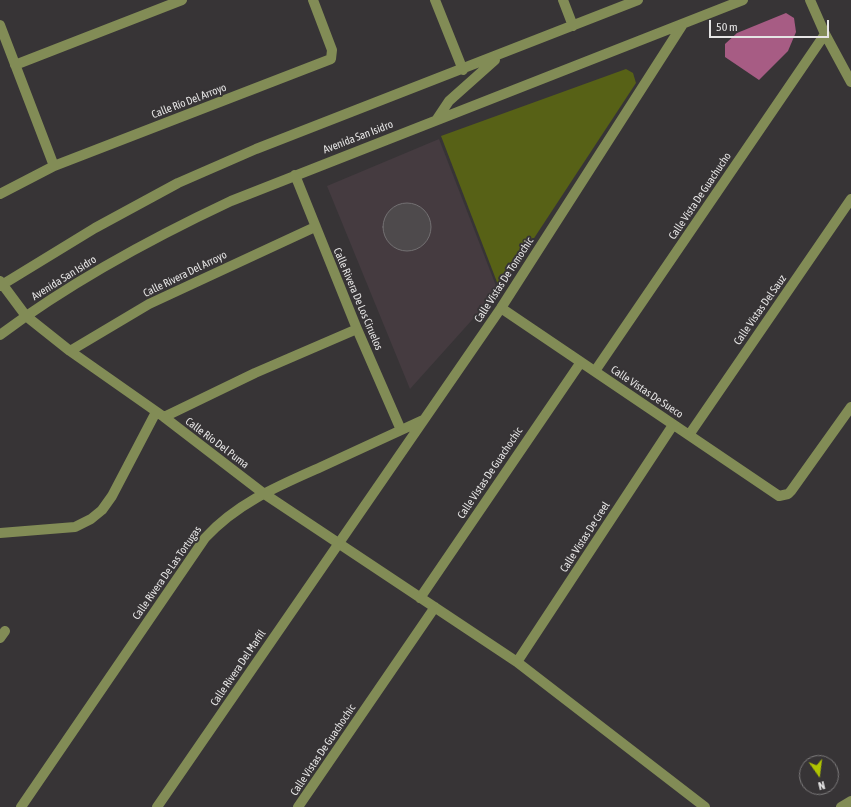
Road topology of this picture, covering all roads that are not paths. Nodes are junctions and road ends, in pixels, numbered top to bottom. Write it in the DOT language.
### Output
graph roads {
  1 [pos="182,0"];
  2 [pos="313,0"];
  3 [pos="436,0"];
  4 [pos="563,0"];
  5 [pos="638,0"];
  6 [pos="743,0"];
  7 [pos="810,0"];
  8 [pos="683,24"];
  9 [pos="0,25"];
  10 [pos="573,26"];
  11 [pos="825,34"];
  12 [pos="501,54"];
  13 [pos="15,65"];
  14 [pos="463,70"];
  15 [pos="851,82"];
  16 [pos="437,119"];
  17 [pos="54,166"];
  18 [pos="295,175"];
  19 [pos="0,194"];
  20 [pos="851,199"];
  21 [pos="315,227"];
  22 [pos="1,284"];
  23 [pos="501,308"];
  24 [pos="26,316"];
  25 [pos="357,329"];
  26 [pos="0,335"];
  27 [pos="70,351"];
  28 [pos="581,362"];
  29 [pos="595,371"];
  30 [pos="851,407"];
  31 [pos="160,414"];
  32 [pos="423,420"];
  33 [pos="673,425"];
  34 [pos="402,430"];
  35 [pos="689,435"];
  36 [pos="263,493"];
  37 [pos="0,533"];
  38 [pos="338,543"];
  39 [pos="420,598"];
  40 [pos="435,607"];
  41 [pos="517,662"];
  42 [pos="851,801"];
  43 [pos="21,807"];
  44 [pos="158,807"];
  45 [pos="298,807"];
  46 [pos="705,807"];
  47 [pos="841,807"];
  1 -- 13 [label="street"];
  2 -- 17 [label="street, Calle Río Del Arroyo"];
  3 -- 14 [label="street"];
  4 -- 10 [label="street"];
  5 -- 10 [label="street"];
  6 -- 8 [label="street, Avenida San Isidro"];
  7 -- 11 [label="street"];
  8 -- 16 [label="street, Avenida San Isidro"];
  8 -- 23 [label="street, Calle Vistas De Tomochic"];
  9 -- 13 [label="street"];
  10 -- 12 [label="street"];
  11 -- 15 [label="street"];
  11 -- 29 [label="street, Calle Vista De Guachucho"];
  12 -- 14 [label="street"];
  12 -- 16 [label="street"];
  13 -- 17 [label="street"];
  14 -- 22 [label="street"];
  16 -- 18 [label="street, Avenida San Isidro"];
  17 -- 19 [label="street, Calle Río Del Arroyo"];
  18 -- 21 [label="street, Calle Rivera De Los Ciruelos"];
  18 -- 24 [label="street, Avenida San Isidro"];
  20 -- 35 [label="street, Calle Vistas Del Sauz"];
  21 -- 25 [label="street, Calle Rivera De Los Ciruelos"];
  21 -- 27 [label="street, Calle Rivera Del Arroyo"];
  22 -- 24 [label="street, Calle Río Del Puma"];
  23 -- 28 [label="street, Calle Vistas De Sueco"];
  23 -- 32 [label="street, Calle Vistas De Tomochic"];
  24 -- 26 [label="street, Avenida San Isidro"];
  24 -- 27 [label="street, Calle Río Del Puma"];
  25 -- 31 [label="street"];
  25 -- 34 [label="street, Calle Rivera De Los Ciruelos"];
  27 -- 31 [label="street, Calle Río Del Puma"];
  28 -- 29 [label="street, Calle Vistas De Sueco"];
  28 -- 39 [label="street, Calle Vistas De Guachochic"];
  29 -- 33 [label="street, Calle Vistas De Sueco"];
  30 -- 35 [label="street, Calle Vistas De Sueco"];
  31 -- 36 [label="street, Calle Río Del Puma"];
  31 -- 37 [label="street"];
  32 -- 34 [label="street, Calle Rivera De Las Tortugas"];
  32 -- 38 [label="street, Calle Vistas De Tomochic"];
  33 -- 35 [label="street, Calle Vistas De Sueco"];
  33 -- 41 [label="street, Calle Vistas De Creel"];
  34 -- 36 [label="street, Calle Rivera De Las Tortugas"];
  36 -- 38 [label="street, Calle Río Del Puma"];
  36 -- 43 [label="street, Calle Rivera De Las Tortugas"];
  38 -- 39 [label="street, Calle Río Del Puma"];
  38 -- 44 [label="street, Calle Rivera Del Marfil"];
  39 -- 40 [label="street, Calle Río Del Puma"];
  40 -- 41 [label="street, Calle Río Del Puma"];
  40 -- 45 [label="street, Calle Vistas De Guachochic"];
  41 -- 46 [label="street, Calle Río Del Puma"];
  42 -- 47 [label="street"];
}
